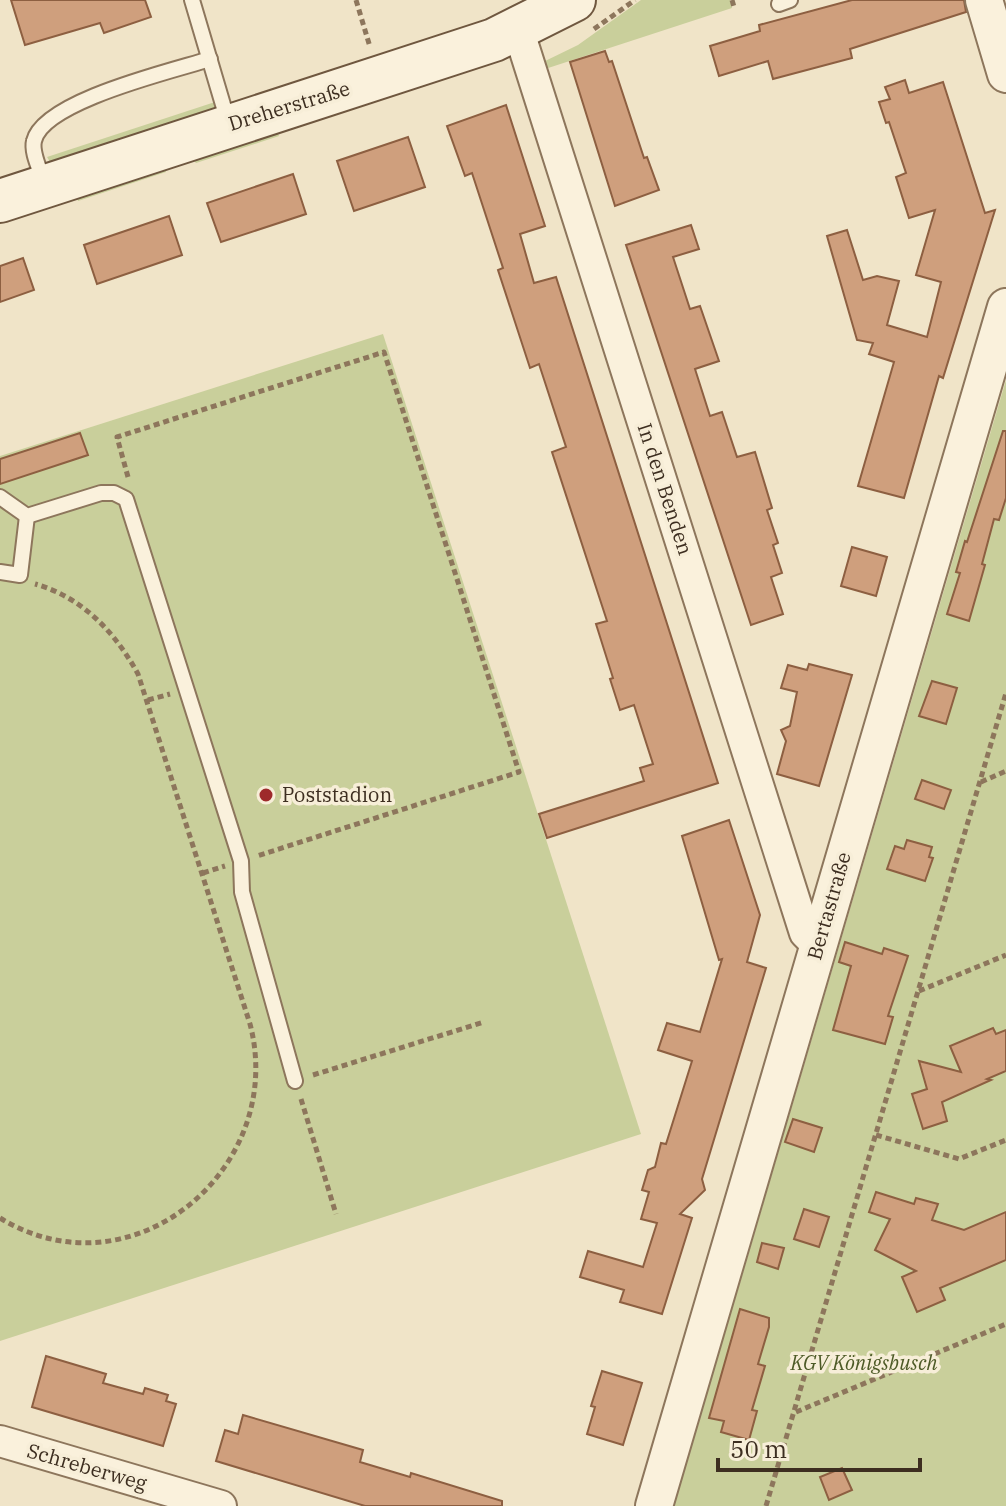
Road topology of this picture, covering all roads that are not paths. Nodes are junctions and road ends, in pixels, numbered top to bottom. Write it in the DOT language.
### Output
graph roads {
  1 [pos="192,0"];
  2 [pos="574,0"];
  3 [pos="984,0"];
  4 [pos="518,29"];
  5 [pos="210,59"];
  6 [pos="1006,74"];
  7 [pos="229,125"];
  8 [pos="45,186"];
  9 [pos="0,201"];
  10 [pos="1006,307"];
  11 [pos="0,497"];
  12 [pos="27,516"];
  13 [pos="0,572"];
  14 [pos="817,945"];
  15 [pos="295,1081"];
  16 [pos="0,1441"];
  17 [pos="221,1506"];
  18 [pos="654,1506"];
  1 -- 5 [label="lane"];
  2 -- 4 [label="main road, Dreherstraße"];
  3 -- 6 [label="street"];
  4 -- 7 [label="main road, Dreherstraße"];
  4 -- 14 [label="street, In den Benden"];
  5 -- 7 [label="lane"];
  5 -- 8 [label="lane"];
  7 -- 8 [label="main road, Dreherstraße"];
  8 -- 9 [label="main road, Dreherstraße"];
  10 -- 14 [label="street, Bertastraße"];
  11 -- 12 [label="lane"];
  12 -- 13 [label="lane"];
  12 -- 15 [label="lane"];
  14 -- 18 [label="street, Bertastraße"];
  16 -- 17 [label="street, Schreberweg"];
}
